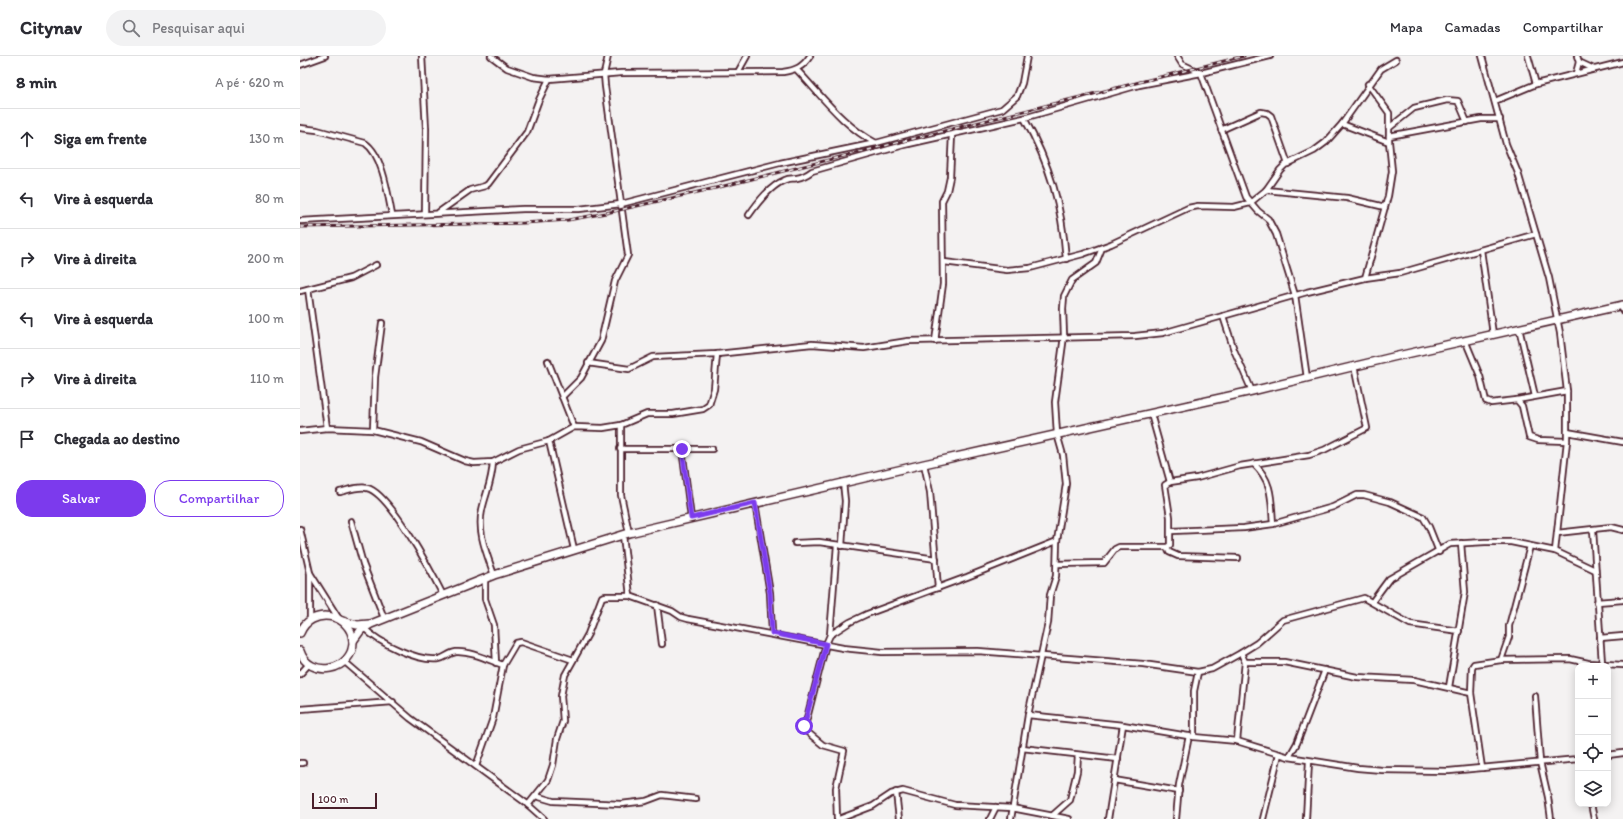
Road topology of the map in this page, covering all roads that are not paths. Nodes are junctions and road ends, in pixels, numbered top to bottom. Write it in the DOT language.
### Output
graph roads {
  1 [pos="325,56"];
  2 [pos="422,56"];
  3 [pos="491,56"];
  4 [pos="608,56"];
  5 [pos="747,56"];
  6 [pos="810,56"];
  7 [pos="1028,56"];
  8 [pos="1177,56"];
  9 [pos="1270,56"];
  10 [pos="1482,56"];
  11 [pos="1528,56"];
  12 [pos="1577,56"];
  13 [pos="1262,57"];
  14 [pos="1623,59"];
  15 [pos="1396,60"];
  16 [pos="1579,62"];
  17 [pos="300,65"];
  18 [pos="1594,69"];
  19 [pos="797,70"];
  20 [pos="738,72"];
  21 [pos="1201,73"];
  22 [pos="604,74"];
  23 [pos="1576,74"];
  24 [pos="549,79"];
  25 [pos="1368,84"];
  26 [pos="1536,84"];
  27 [pos="1495,101"];
  28 [pos="1024,118"];
  29 [pos="1500,119"];
  30 [pos="1467,122"];
  31 [pos="1342,124"];
  32 [pos="300,128"];
  33 [pos="1388,128"];
  34 [pos="1222,130"];
  35 [pos="952,135"];
  36 [pos="1389,136"];
  37 [pos="1389,142"];
  38 [pos="876,143"];
  39 [pos="1288,164"];
  40 [pos="1266,190"];
  41 [pos="1250,203"];
  42 [pos="621,204"];
  43 [pos="1385,207"];
  44 [pos="439,212"];
  45 [pos="425,213"];
  46 [pos="749,215"];
  47 [pos="392,216"];
  48 [pos="300,221"];
  49 [pos="1536,234"];
  50 [pos="1102,248"];
  51 [pos="1481,250"];
  52 [pos="1066,258"];
  53 [pos="944,262"];
  54 [pos="376,265"];
  55 [pos="1365,278"];
  56 [pos="308,289"];
  57 [pos="300,290"];
  58 [pos="1295,296"];
  59 [pos="1622,307"];
  60 [pos="1223,316"];
  61 [pos="1557,319"];
  62 [pos="382,323"];
  63 [pos="1519,328"];
  64 [pos="1493,334"];
  65 [pos="1064,336"];
  66 [pos="1465,340"];
  67 [pos="936,341"];
  68 [pos="717,354"];
  69 [pos="548,361"];
  70 [pos="588,363"];
  71 [pos="1354,366"];
  72 [pos="1307,378"];
  73 [pos="1252,391"];
  74 [pos="1567,391"];
  75 [pos="1535,396"];
  76 [pos="562,397"];
  77 [pos="1517,400"];
  78 [pos="1151,414"];
  79 [pos="621,424"];
  80 [pos="574,427"];
  81 [pos="327,428"];
  82 [pos="373,430"];
  83 [pos="300,431"];
  84 [pos="1567,432"];
  85 [pos="1057,434"];
  86 [pos="549,441"];
  87 [pos="1567,441"];
  88 [pos="1623,442"];
  89 [pos="620,448"];
  90 [pos="682,449"];
  91 [pos="712,449"];
  92 [pos="493,462"];
  93 [pos="924,464"];
  94 [pos="1254,464"];
  95 [pos="844,482"];
  96 [pos="1170,482"];
  97 [pos="340,492"];
  98 [pos="755,503"];
  99 [pos="691,518"];
  100 [pos="351,521"];
  101 [pos="1273,524"];
  102 [pos="300,529"];
  103 [pos="1593,530"];
  104 [pos="1623,530"];
  105 [pos="1171,531"];
  106 [pos="1557,533"];
  107 [pos="626,534"];
  108 [pos="1057,541"];
  109 [pos="795,543"];
  110 [pos="1461,543"];
  111 [pos="839,546"];
  112 [pos="1530,546"];
  113 [pos="1167,547"];
  114 [pos="574,549"];
  115 [pos="1554,551"];
  116 [pos="1439,552"];
  117 [pos="1238,558"];
  118 [pos="936,559"];
  119 [pos="1057,564"];
  120 [pos="1595,570"];
  121 [pos="310,573"];
  122 [pos="494,575"];
  123 [pos="485,579"];
  124 [pos="938,588"];
  125 [pos="443,595"];
  126 [pos="630,596"];
  127 [pos="1623,600"];
  128 [pos="1372,602"];
  129 [pos="1597,602"];
  130 [pos="658,605"];
  131 [pos="384,618"];
  132 [pos="310,620"];
  133 [pos="341,620"];
  134 [pos="371,624"];
  135 [pos="364,628"];
  136 [pos="301,629"];
  137 [pos="1459,631"];
  138 [pos="772,633"];
  139 [pos="830,635"];
  140 [pos="1623,636"];
  141 [pos="1600,638"];
  142 [pos="353,641"];
  143 [pos="662,644"];
  144 [pos="826,644"];
  145 [pos="1242,653"];
  146 [pos="300,654"];
  147 [pos="1040,656"];
  148 [pos="573,660"];
  149 [pos="1501,660"];
  150 [pos="345,662"];
  151 [pos="1245,662"];
  152 [pos="496,663"];
  153 [pos="1584,663"];
  154 [pos="1602,663"];
  155 [pos="309,664"];
  156 [pos="1611,664"];
  157 [pos="503,665"];
  158 [pos="1623,665"];
  159 [pos="1325,670"];
  160 [pos="1198,672"];
  161 [pos="300,674"];
  162 [pos="1449,688"];
  163 [pos="1471,693"];
  164 [pos="1535,696"];
  165 [pos="393,702"];
  166 [pos="300,709"];
  167 [pos="1028,715"];
  168 [pos="1123,725"];
  169 [pos="1191,736"];
  170 [pos="1237,741"];
  171 [pos="1022,748"];
  172 [pos="1623,753"];
  173 [pos="1279,754"];
  174 [pos="1078,755"];
  175 [pos="1611,755"];
  176 [pos="1289,757"];
  177 [pos="1118,759"];
  178 [pos="1575,759"];
  179 [pos="1309,761"];
  180 [pos="1540,762"];
  181 [pos="476,766"];
  182 [pos="1482,768"];
  183 [pos="1114,780"];
  184 [pos="1179,791"];
  185 [pos="896,792"];
  186 [pos="536,796"];
  187 [pos="696,799"];
  188 [pos="528,805"];
  189 [pos="996,807"];
  190 [pos="1592,807"];
  191 [pos="1012,808"];
  192 [pos="1053,816"];
  193 [pos="544,819"];
  194 [pos="838,819"];
  195 [pos="899,819"];
  196 [pos="990,819"];
  197 [pos="1012,819"];
  198 [pos="1069,819"];
  199 [pos="1108,819"];
  200 [pos="1176,819"];
  201 [pos="1263,819"];
  202 [pos="1306,819"];
  203 [pos="1551,819"];
  204 [pos="1594,819"];
  1 -- 17 [label="street"];
  2 -- 45 [label="street"];
  3 -- 24 [label="street"];
  4 -- 22 [label="street"];
  5 -- 20 [label="street"];
  6 -- 19 [label="street"];
  7 -- 38 [label="street"];
  8 -- 21 [label="street"];
  9 -- 13 [label="street"];
  10 -- 27 [label="street"];
  11 -- 26 [label="street"];
  12 -- 16 [label="street"];
  13 -- 21 [label="street"];
  14 -- 18 [label="street"];
  15 -- 25 [label="street"];
  16 -- 18 [label="street"];
  16 -- 23 [label="street"];
  18 -- 23 [label="street"];
  19 -- 20 [label="street"];
  19 -- 38 [label="street"];
  20 -- 22 [label="street"];
  21 -- 28 [label="street"];
  21 -- 34 [label="street"];
  22 -- 24 [label="street"];
  22 -- 42 [label="street"];
  23 -- 26 [label="street"];
  24 -- 44 [label="street"];
  25 -- 31 [label="street"];
  25 -- 33 [label="street"];
  26 -- 27 [label="street"];
  27 -- 29 [label="street"];
  28 -- 35 [label="street"];
  28 -- 52 [label="street"];
  29 -- 30 [label="street"];
  29 -- 49 [label="street"];
  30 -- 33 [label="street"];
  30 -- 36 [label="street"];
  31 -- 37 [label="street"];
  31 -- 39 [label="street"];
  32 -- 47 [label="street"];
  33 -- 36 [label="street"];
  34 -- 39 [label="street"];
  34 -- 41 [label="street"];
  35 -- 46 [label="street"];
  35 -- 53 [label="street"];
  36 -- 37 [label="street"];
  37 -- 43 [label="street"];
  38 -- 42 [label="street"];
  39 -- 40 [label="street"];
  40 -- 41 [label="street"];
  40 -- 43 [label="street"];
  41 -- 50 [label="street"];
  41 -- 58 [label="street"];
  42 -- 44 [label="street"];
  42 -- 70 [label="street"];
  43 -- 55 [label="street"];
  44 -- 45 [label="street"];
  45 -- 47 [label="street"];
  47 -- 48 [label="street"];
  49 -- 51 [label="street"];
  49 -- 61 [label="street"];
  50 -- 52 [label="street"];
  50 -- 65 [label="street"];
  51 -- 55 [label="street"];
  51 -- 64 [label="street"];
  52 -- 53 [label="street"];
  53 -- 67 [label="street"];
  54 -- 56 [label="street"];
  55 -- 58 [label="street"];
  56 -- 57 [label="street"];
  56 -- 81 [label="street"];
  58 -- 60 [label="street"];
  58 -- 72 [label="street"];
  59 -- 61 [label="main road"];
  60 -- 65 [label="street"];
  60 -- 73 [label="street"];
  61 -- 63 [label="main road"];
  61 -- 74 [label="street"];
  62 -- 82 [label="street"];
  63 -- 64 [label="main road"];
  63 -- 75 [label="street"];
  64 -- 66 [label="main road"];
  65 -- 67 [label="street"];
  65 -- 85 [label="street"];
  66 -- 71 [label="main road"];
  66 -- 77 [label="street"];
  67 -- 68 [label="street"];
  68 -- 70 [label="street"];
  68 -- 79 [label="street"];
  69 -- 76 [label="street"];
  70 -- 76 [label="street"];
  71 -- 72 [label="main road"];
  71 -- 94 [label="street"];
  72 -- 73 [label="main road"];
  73 -- 78 [label="main road"];
  74 -- 75 [label="street"];
  74 -- 84 [label="street"];
  75 -- 77 [label="street"];
  76 -- 80 [label="street"];
  77 -- 87 [label="street"];
  78 -- 85 [label="main road"];
  78 -- 96 [label="street"];
  79 -- 80 [label="street"];
  79 -- 89 [label="street"];
  80 -- 86 [label="street"];
  81 -- 82 [label="street"];
  81 -- 83 [label="street"];
  82 -- 92 [label="street"];
  84 -- 87 [label="street"];
  84 -- 88 [label="street"];
  85 -- 93 [label="main road"];
  85 -- 108 [label="street"];
  86 -- 92 [label="street"];
  86 -- 114 [label="street"];
  87 -- 106 [label="street"];
  89 -- 90 [label="street"];
  89 -- 107 [label="street"];
  90 -- 91 [label="street"];
  90 -- 99 [label="street"];
  92 -- 122 [label="street"];
  93 -- 95 [label="main road"];
  93 -- 118 [label="street"];
  94 -- 96 [label="street"];
  94 -- 101 [label="street"];
  95 -- 98 [label="main road"];
  95 -- 111 [label="street"];
  96 -- 105 [label="street"];
  97 -- 125 [label="street"];
  98 -- 99 [label="main road"];
  98 -- 138 [label="street"];
  99 -- 107 [label="main road"];
  100 -- 131 [label="street"];
  101 -- 105 [label="street"];
  101 -- 116 [label="street"];
  102 -- 121 [label="street"];
  103 -- 104 [label="street"];
  103 -- 106 [label="street"];
  103 -- 120 [label="street"];
  105 -- 113 [label="street"];
  106 -- 115 [label="street"];
  107 -- 114 [label="main road"];
  107 -- 126 [label="street"];
  108 -- 119 [label="street"];
  108 -- 124 [label="street"];
  109 -- 111 [label="street"];
  110 -- 112 [label="street"];
  110 -- 116 [label="street"];
  110 -- 137 [label="street"];
  111 -- 118 [label="street"];
  111 -- 139 [label="street"];
  112 -- 115 [label="street"];
  112 -- 149 [label="street"];
  113 -- 117 [label="street"];
  113 -- 119 [label="street"];
  114 -- 122 [label="main road"];
  115 -- 120 [label="street"];
  116 -- 128 [label="street"];
  118 -- 124 [label="street"];
  119 -- 147 [label="street"];
  120 -- 129 [label="street"];
  121 -- 132 [label="street"];
  121 -- 133 [label="street"];
  122 -- 123 [label="main road"];
  123 -- 125 [label="main road"];
  123 -- 152 [label="street"];
  124 -- 139 [label="street"];
  125 -- 131 [label="main road"];
  126 -- 130 [label="street"];
  126 -- 148 [label="street"];
  127 -- 129 [label="street"];
  128 -- 137 [label="street"];
  128 -- 145 [label="street"];
  129 -- 141 [label="street"];
  130 -- 138 [label="street"];
  130 -- 143 [label="street"];
  131 -- 134 [label="main road"];
  132 -- 133 [label="main road"];
  132 -- 136 [label="main road"];
  133 -- 134 [label="main road"];
  133 -- 142 [label="main road"];
  134 -- 135 [label="main road"];
  135 -- 142 [label="main road"];
  135 -- 152 [label="street"];
  137 -- 162 [label="street"];
  138 -- 144 [label="street"];
  139 -- 144 [label="street"];
  140 -- 141 [label="street"];
  141 -- 154 [label="street"];
  142 -- 150 [label="main road"];
  144 -- 147 [label="street"];
  144 -- 194 [label="street"];
  145 -- 151 [label="street"];
  145 -- 160 [label="street"];
  146 -- 155 [label="main road"];
  147 -- 160 [label="street"];
  147 -- 167 [label="street"];
  148 -- 157 [label="street"];
  148 -- 186 [label="street"];
  149 -- 153 [label="street"];
  149 -- 163 [label="street"];
  150 -- 155 [label="main road"];
  150 -- 165 [label="street"];
  151 -- 159 [label="street"];
  151 -- 170 [label="street"];
  152 -- 157 [label="street"];
  155 -- 161 [label="street"];
  156 -- 158 [label="street"];
  157 -- 181 [label="street"];
  159 -- 162 [label="street"];
  159 -- 176 [label="street"];
  160 -- 169 [label="street"];
  162 -- 163 [label="street"];
  163 -- 182 [label="street"];
  164 -- 180 [label="street"];
  165 -- 166 [label="street"];
  165 -- 181 [label="street"];
  167 -- 168 [label="street"];
  167 -- 171 [label="street"];
  168 -- 169 [label="street"];
  168 -- 177 [label="street"];
  169 -- 170 [label="street"];
  169 -- 184 [label="street"];
  170 -- 173 [label="street"];
  171 -- 174 [label="street"];
  171 -- 191 [label="street"];
  172 -- 175 [label="street"];
  173 -- 176 [label="street"];
  173 -- 201 [label="street"];
  174 -- 177 [label="street"];
  174 -- 192 [label="street"];
  176 -- 179 [label="street"];
  177 -- 183 [label="street"];
  178 -- 180 [label="street"];
  179 -- 182 [label="street"];
  179 -- 202 [label="street"];
  180 -- 182 [label="street"];
  180 -- 203 [label="street"];
  181 -- 188 [label="street"];
  183 -- 184 [label="street"];
  183 -- 199 [label="street"];
  184 -- 200 [label="street"];
  185 -- 189 [label="street"];
  185 -- 194 [label="street"];
  185 -- 195 [label="street"];
  186 -- 187 [label="street"];
  186 -- 188 [label="street"];
  188 -- 193 [label="street"];
  189 -- 191 [label="street"];
  189 -- 196 [label="street"];
  190 -- 204 [label="street"];
  191 -- 192 [label="street"];
  191 -- 197 [label="street"];
  192 -- 198 [label="street"];
}
